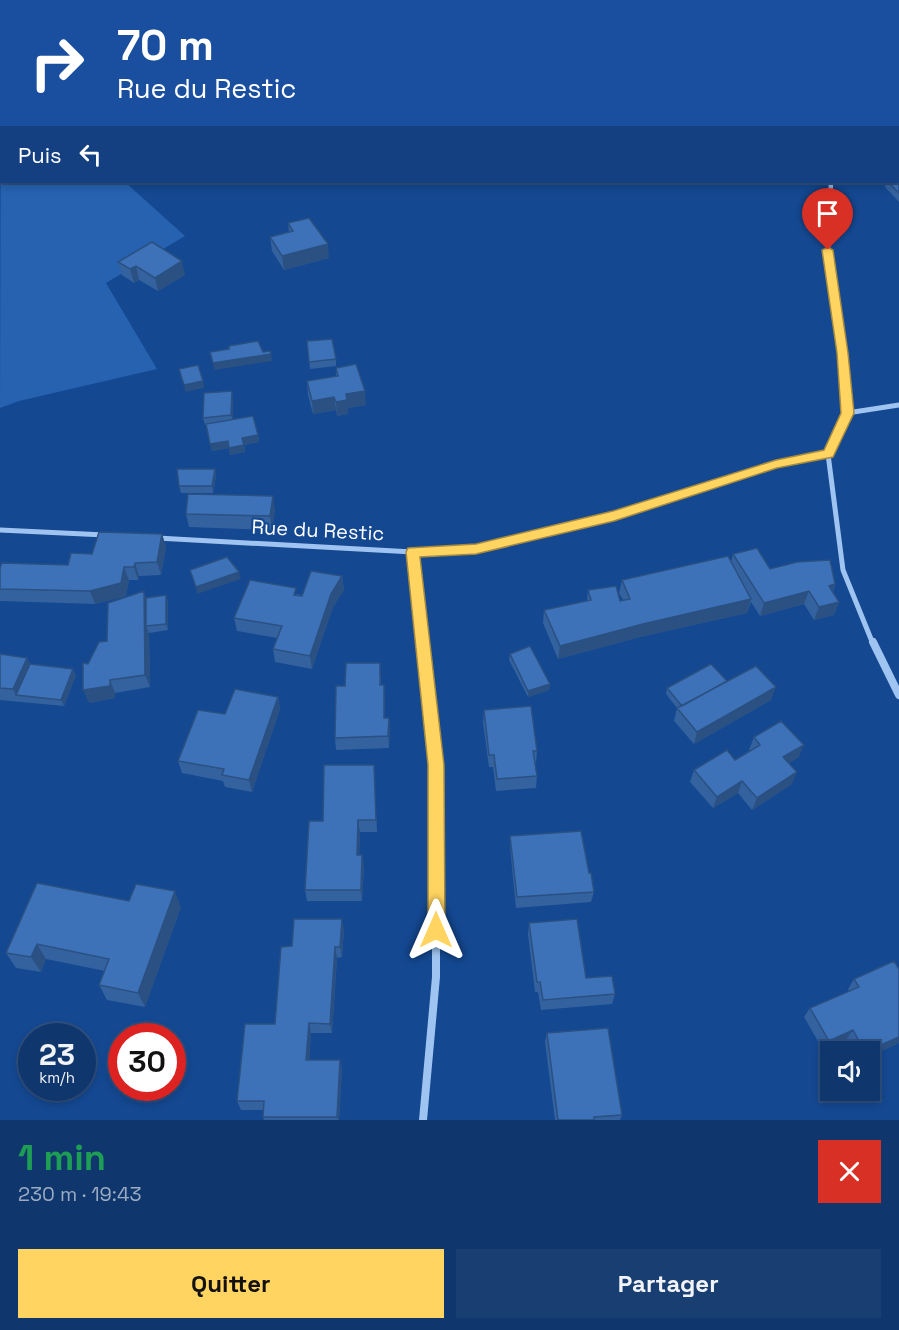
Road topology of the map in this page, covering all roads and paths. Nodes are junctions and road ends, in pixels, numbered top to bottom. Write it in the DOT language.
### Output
graph roads {
  1 [pos="831,183"];
  2 [pos="899,405"];
  3 [pos="848,413"];
  4 [pos="828,454"];
  5 [pos="0,530"];
  6 [pos="108,535"];
  7 [pos="144,537"];
  8 [pos="413,552"];
  9 [pos="899,695"];
  10 [pos="423,1120"];
  1 -- 3 [label="street"];
  2 -- 3 [label="street"];
  3 -- 4 [label="street"];
  4 -- 8 [label="street, Rue du Restic"];
  4 -- 9 [label="street"];
  5 -- 6 [label="street"];
  7 -- 8 [label="street, Rue du Restic"];
  8 -- 10 [label="street"];
}
